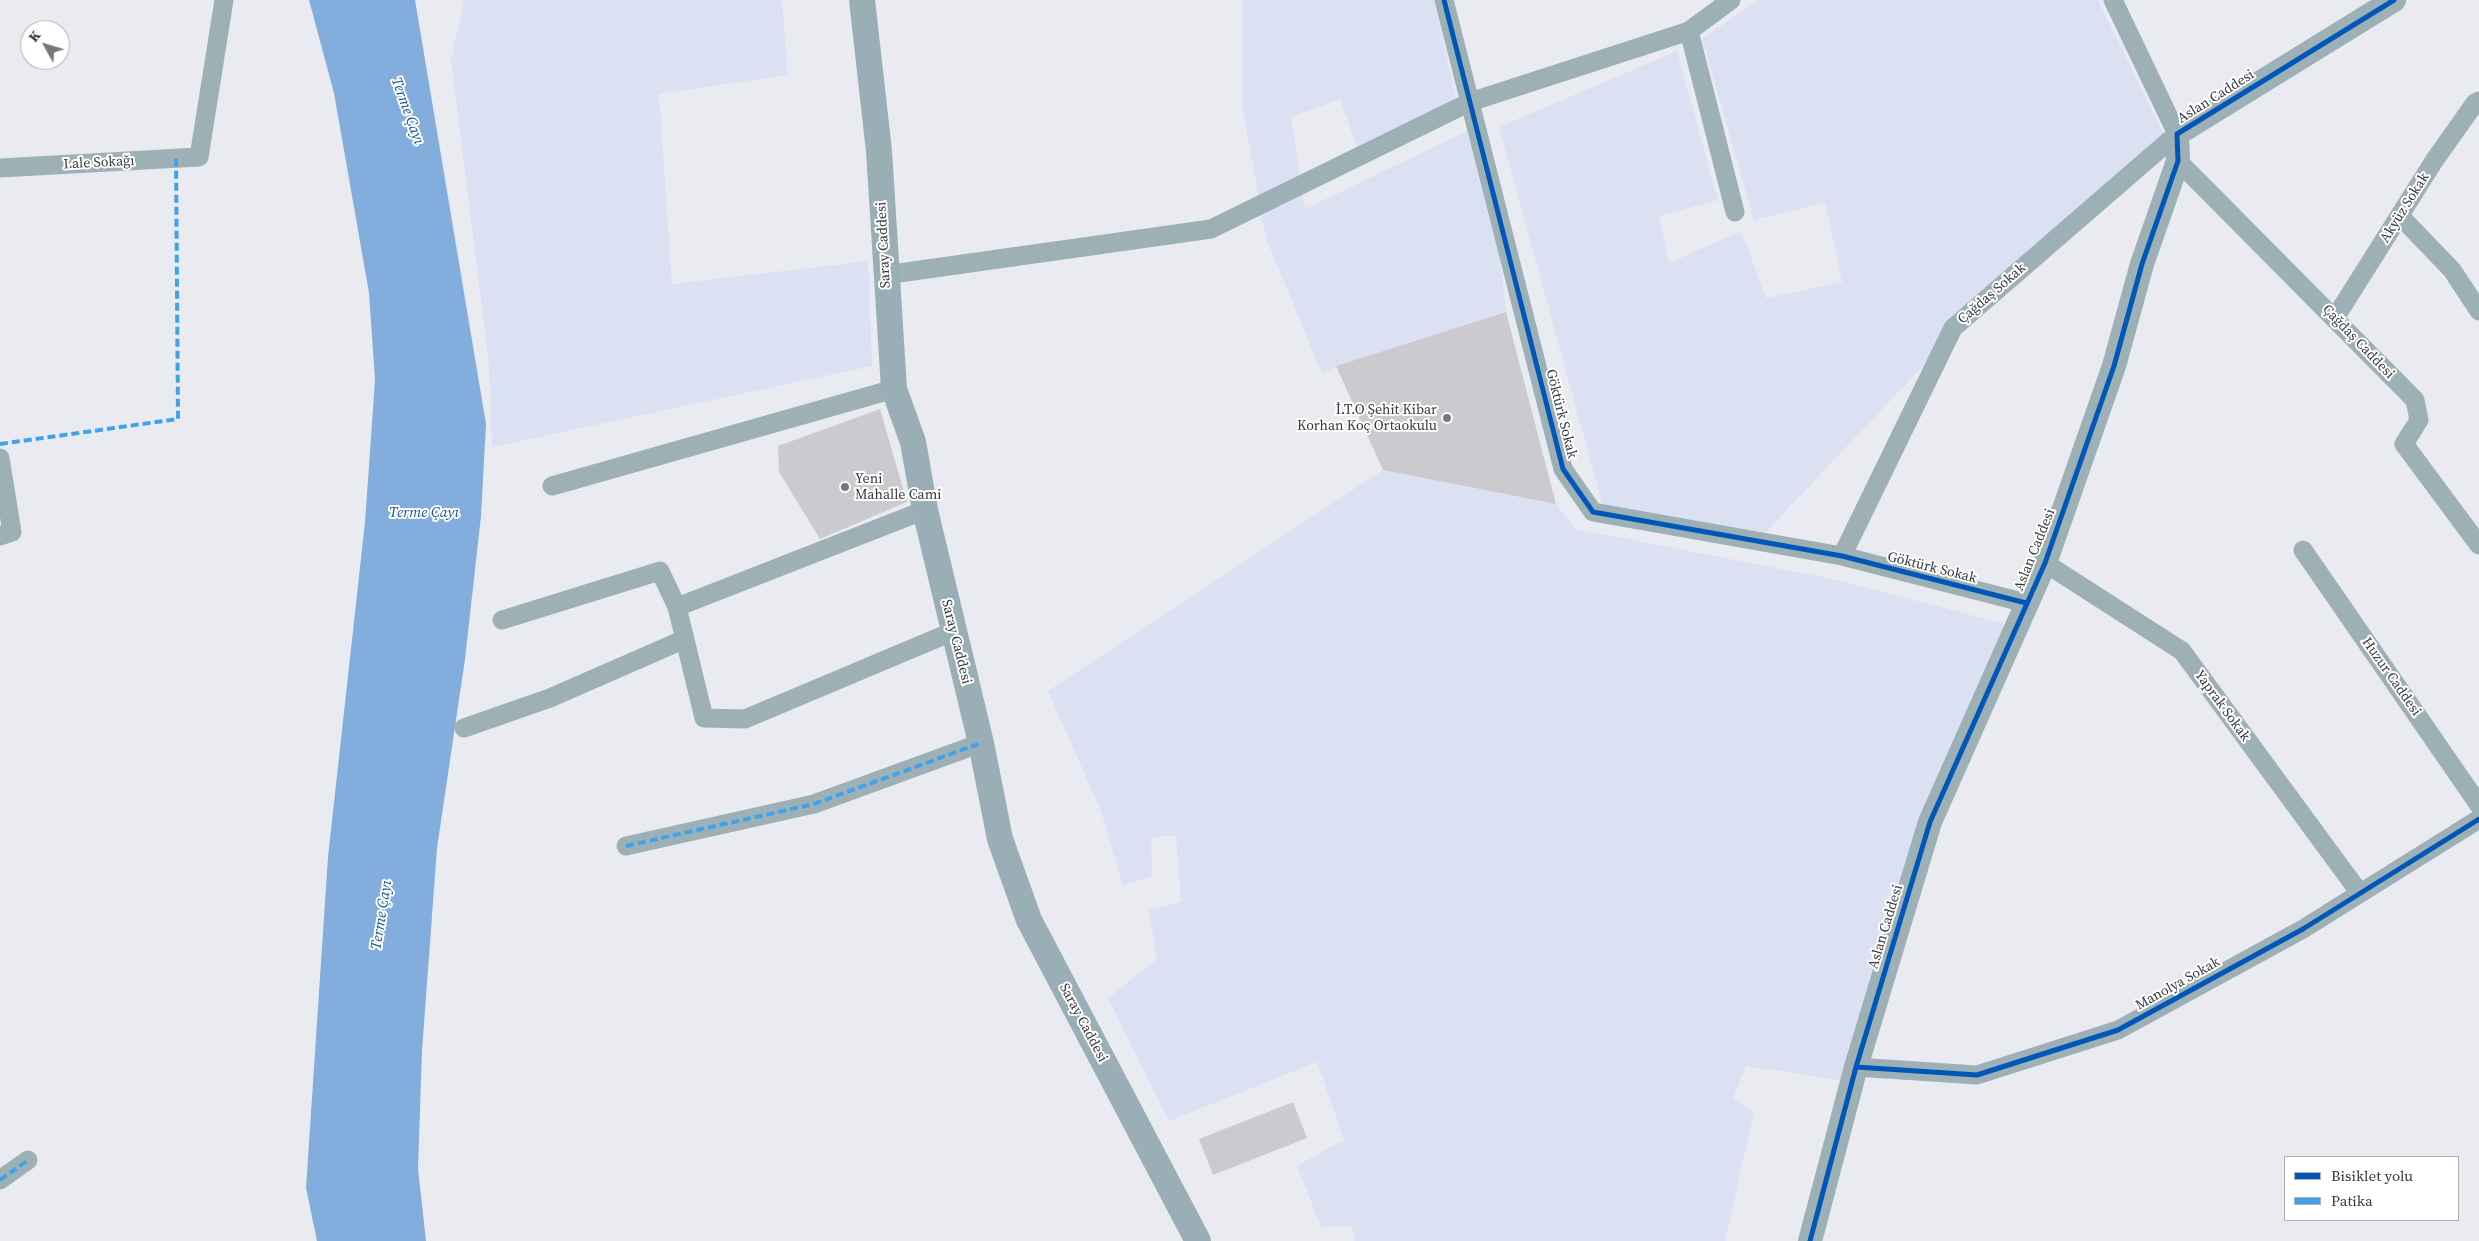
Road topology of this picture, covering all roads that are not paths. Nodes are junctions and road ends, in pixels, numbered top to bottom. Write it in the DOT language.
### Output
graph roads {
  1 [pos="224,0"];
  2 [pos="862,0"];
  3 [pos="1444,0"];
  4 [pos="1731,0"];
  5 [pos="2113,0"];
  6 [pos="2394,0"];
  7 [pos="1689,32"];
  8 [pos="2479,100"];
  9 [pos="1470,102"];
  10 [pos="2177,134"];
  11 [pos="2178,161"];
  12 [pos="0,168"];
  13 [pos="1735,212"];
  14 [pos="2400,216"];
  15 [pos="886,275"];
  16 [pos="2479,311"];
  17 [pos="2335,318"];
  18 [pos="894,389"];
  19 [pos="0,458"];
  20 [pos="552,486"];
  21 [pos="924,510"];
  22 [pos="0,536"];
  23 [pos="2479,545"];
  24 [pos="2303,550"];
  25 [pos="1842,556"];
  26 [pos="2045,563"];
  27 [pos="2026,603"];
  28 [pos="677,607"];
  29 [pos="502,620"];
  30 [pos="954,631"];
  31 [pos="685,639"];
  32 [pos="464,728"];
  33 [pos="981,744"];
  34 [pos="2479,805"];
  35 [pos="2479,819"];
  36 [pos="626,846"];
  37 [pos="2359,892"];
  38 [pos="1856,1067"];
  39 [pos="28,1160"];
  40 [pos="0,1180"];
  41 [pos="1198,1241"];
  42 [pos="1810,1241"];
  1 -- 12 [label="street, Lale Sokağı"];
  2 -- 15 [label="main road, Saray Caddesi"];
  3 -- 9 [label="street, Göktürk Sokak"];
  4 -- 7 [label="street"];
  5 -- 10 [label="street"];
  6 -- 10 [label="street, Aslan Caddesi"];
  7 -- 9 [label="street"];
  7 -- 13 [label="street"];
  8 -- 14 [label="street, Akyüz Sokak"];
  9 -- 15 [label="street"];
  9 -- 25 [label="street, Göktürk Sokak"];
  10 -- 11 [label="street, Aslan Caddesi"];
  10 -- 25 [label="street, Çağdaş Sokak"];
  11 -- 17 [label="street, Çağdaş Caddesi"];
  11 -- 26 [label="street, Aslan Caddesi"];
  14 -- 16 [label="street"];
  14 -- 17 [label="street, Akyüz Sokak"];
  15 -- 18 [label="main road, Saray Caddesi"];
  17 -- 23 [label="street, Çağdaş Caddesi"];
  18 -- 20 [label="street"];
  18 -- 21 [label="main road, Saray Caddesi"];
  19 -- 22 [label="street"];
  21 -- 28 [label="street"];
  21 -- 30 [label="main road, Saray Caddesi"];
  24 -- 34 [label="street, Huzur Caddesi"];
  25 -- 27 [label="street, Göktürk Sokak"];
  26 -- 27 [label="street, Aslan Caddesi"];
  26 -- 37 [label="street, Yaprak Sokak"];
  27 -- 38 [label="street, Aslan Caddesi"];
  28 -- 29 [label="street"];
  28 -- 31 [label="street"];
  30 -- 31 [label="street"];
  30 -- 33 [label="main road, Saray Caddesi"];
  31 -- 32 [label="street"];
  33 -- 36 [label="street"];
  33 -- 41 [label="main road, Saray Caddesi"];
  35 -- 37 [label="street, Manolya Sokak"];
  37 -- 38 [label="street, Manolya Sokak"];
  38 -- 42 [label="street, Aslan Caddesi"];
  39 -- 40 [label="street"];
}
